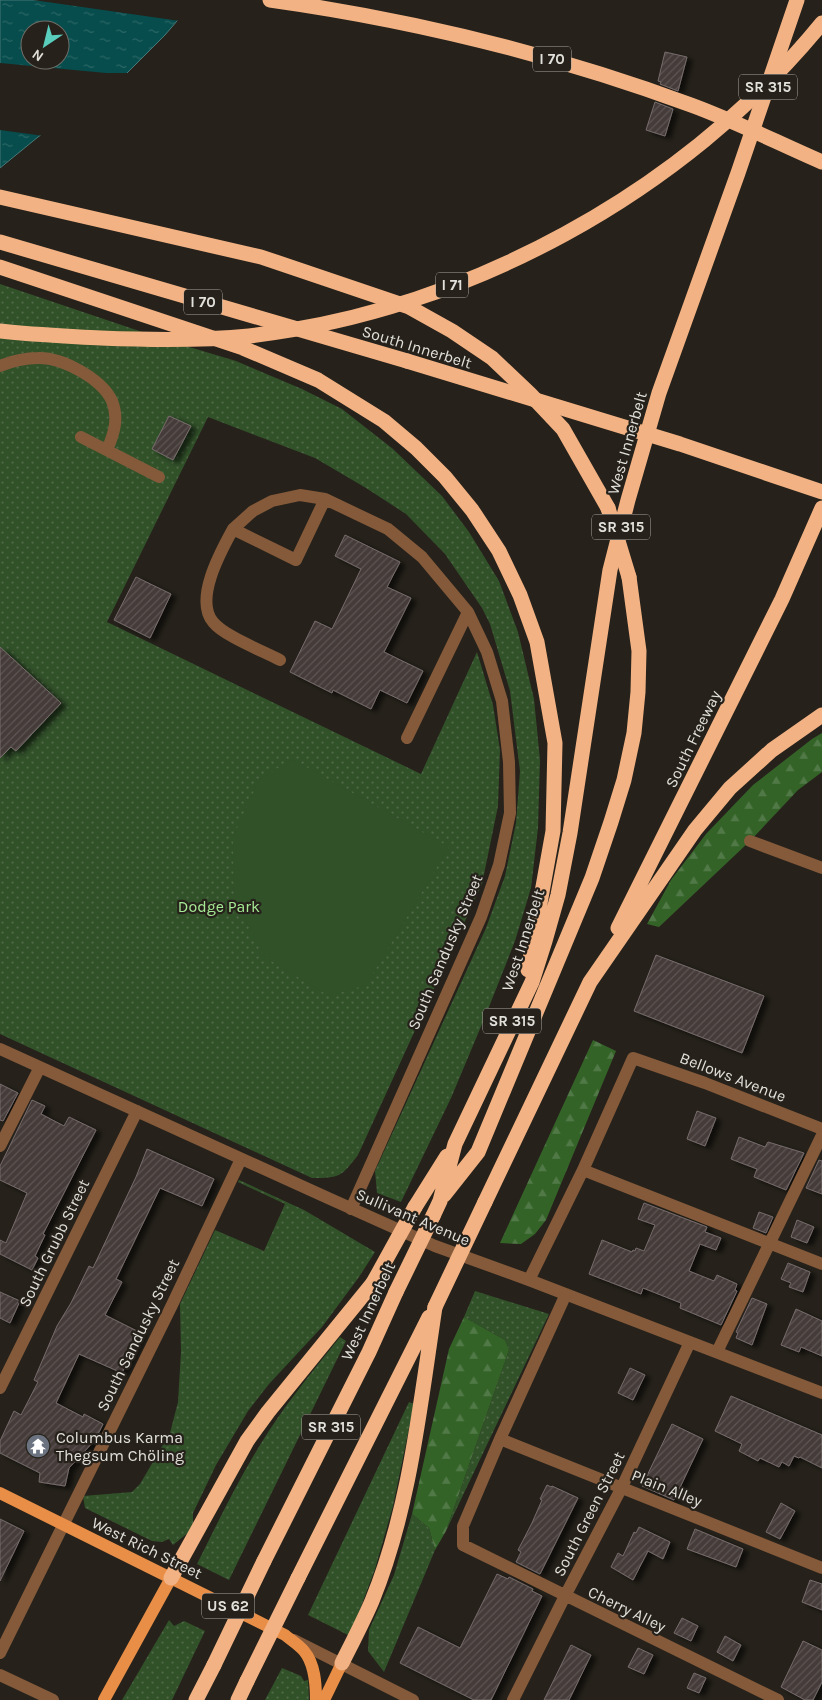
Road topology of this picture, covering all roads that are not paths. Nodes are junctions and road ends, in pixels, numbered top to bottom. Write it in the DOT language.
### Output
graph roads {
  1 [pos="270,0"];
  2 [pos="797,0"];
  3 [pos="822,23"];
  4 [pos="822,162"];
  5 [pos="0,197"];
  6 [pos="0,242"];
  7 [pos="0,266"];
  8 [pos="0,331"];
  9 [pos="0,366"];
  10 [pos="81,437"];
  11 [pos="107,450"];
  12 [pos="159,477"];
  13 [pos="822,492"];
  14 [pos="325,499"];
  15 [pos="822,508"];
  16 [pos="233,529"];
  17 [pos="468,612"];
  18 [pos="280,660"];
  19 [pos="822,716"];
  20 [pos="408,738"];
  21 [pos="750,841"];
  22 [pos="822,868"];
  23 [pos="590,982"];
  24 [pos="523,998"];
  25 [pos="0,1049"];
  26 [pos="40,1067"];
  27 [pos="137,1112"];
  28 [pos="822,1129"];
  29 [pos="822,1134"];
  30 [pos="455,1144"];
  31 [pos="0,1146"];
  32 [pos="241,1159"];
  33 [pos="582,1170"];
  34 [pos="440,1201"];
  35 [pos="351,1208"];
  36 [pos="769,1244"];
  37 [pos="822,1264"];
  38 [pos="529,1280"];
  39 [pos="566,1294"];
  40 [pos="435,1307"];
  41 [pos="690,1342"];
  42 [pos="716,1352"];
  43 [pos="0,1388"];
  44 [pos="822,1394"];
  45 [pos="500,1439"];
  46 [pos="622,1487"];
  47 [pos="0,1493"];
  48 [pos="63,1525"];
  49 [pos="822,1568"];
  50 [pos="171,1578"];
  51 [pos="565,1596"];
  52 [pos="285,1635"];
  53 [pos="0,1653"];
  54 [pos="342,1663"];
  55 [pos="0,1675"];
  56 [pos="52,1700"];
  57 [pos="104,1700"];
  58 [pos="196,1700"];
  59 [pos="238,1700"];
  60 [pos="316,1700"];
  61 [pos="324,1700"];
  62 [pos="413,1700"];
  63 [pos="513,1700"];
  64 [pos="778,1700"];
  1 -- 4 [label="highway, I 70, bridge"];
  2 -- 24 [label="highway, West Innerbelt / SR 315"];
  3 -- 8 [label="highway, I 71, bridge"];
  5 -- 34 [label="highway, bridge"];
  6 -- 13 [label="highway, South Innerbelt / I 70, bridge"];
  7 -- 24 [label="highway"];
  9 -- 11 [label="street"];
  10 -- 11 [label="street"];
  11 -- 12 [label="street"];
  14 -- 16 [label="street, South Sandusky Street"];
  14 -- 16 [label="street"];
  14 -- 17 [label="street, South Sandusky Street"];
  15 -- 23 [label="highway, South Freeway / SR 315"];
  16 -- 18 [label="street"];
  17 -- 20 [label="street"];
  17 -- 35 [label="street, South Sandusky Street"];
  19 -- 23 [label="highway"];
  21 -- 22 [label="street"];
  23 -- 40 [label="highway, SR 315, bridge"];
  24 -- 30 [label="highway, West Innerbelt / SR 315"];
  25 -- 26 [label="street, Sullivant Avenue"];
  26 -- 27 [label="street, Sullivant Avenue"];
  26 -- 31 [label="street"];
  27 -- 32 [label="street, Sullivant Avenue"];
  27 -- 43 [label="street, South Grubb Street"];
  28 -- 33 [label="street, Bellows Avenue"];
  29 -- 36 [label="street"];
  30 -- 34 [label="highway, West Innerbelt / SR 315"];
  30 -- 50 [label="highway, bridge"];
  32 -- 35 [label="street, Sullivant Avenue"];
  32 -- 48 [label="street, South Sandusky Street"];
  33 -- 36 [label="street"];
  33 -- 38 [label="street"];
  34 -- 58 [label="highway, West Innerbelt / SR 315, bridge"];
  35 -- 38 [label="street, Sullivant Avenue"];
  36 -- 37 [label="street"];
  36 -- 42 [label="street"];
  38 -- 39 [label="street, Sullivant Avenue"];
  39 -- 41 [label="street, Sullivant Avenue"];
  39 -- 45 [label="street"];
  40 -- 54 [label="highway"];
  40 -- 59 [label="highway, SR 315, bridge"];
  41 -- 42 [label="street, Sullivant Avenue"];
  41 -- 46 [label="street, South Green Street"];
  42 -- 44 [label="street, Sullivant Avenue"];
  45 -- 46 [label="street, Plain Alley"];
  45 -- 51 [label="street, Cherry Alley"];
  46 -- 49 [label="street, Plain Alley"];
  46 -- 51 [label="street, South Green Street"];
  47 -- 48 [label="main road, West Rich Street / US 62"];
  48 -- 50 [label="main road, West Rich Street / US 62"];
  48 -- 53 [label="street, South Sandusky Street"];
  50 -- 52 [label="main road, West Rich Street / US 62"];
  50 -- 57 [label="main road"];
  51 -- 63 [label="street, South Green Street"];
  51 -- 64 [label="street, Cherry Alley"];
  52 -- 54 [label="street, West Rich Street"];
  52 -- 60 [label="main road, US 62"];
  54 -- 61 [label="main road"];
  54 -- 62 [label="street, West Rich Street"];
  55 -- 56 [label="street"];
}
